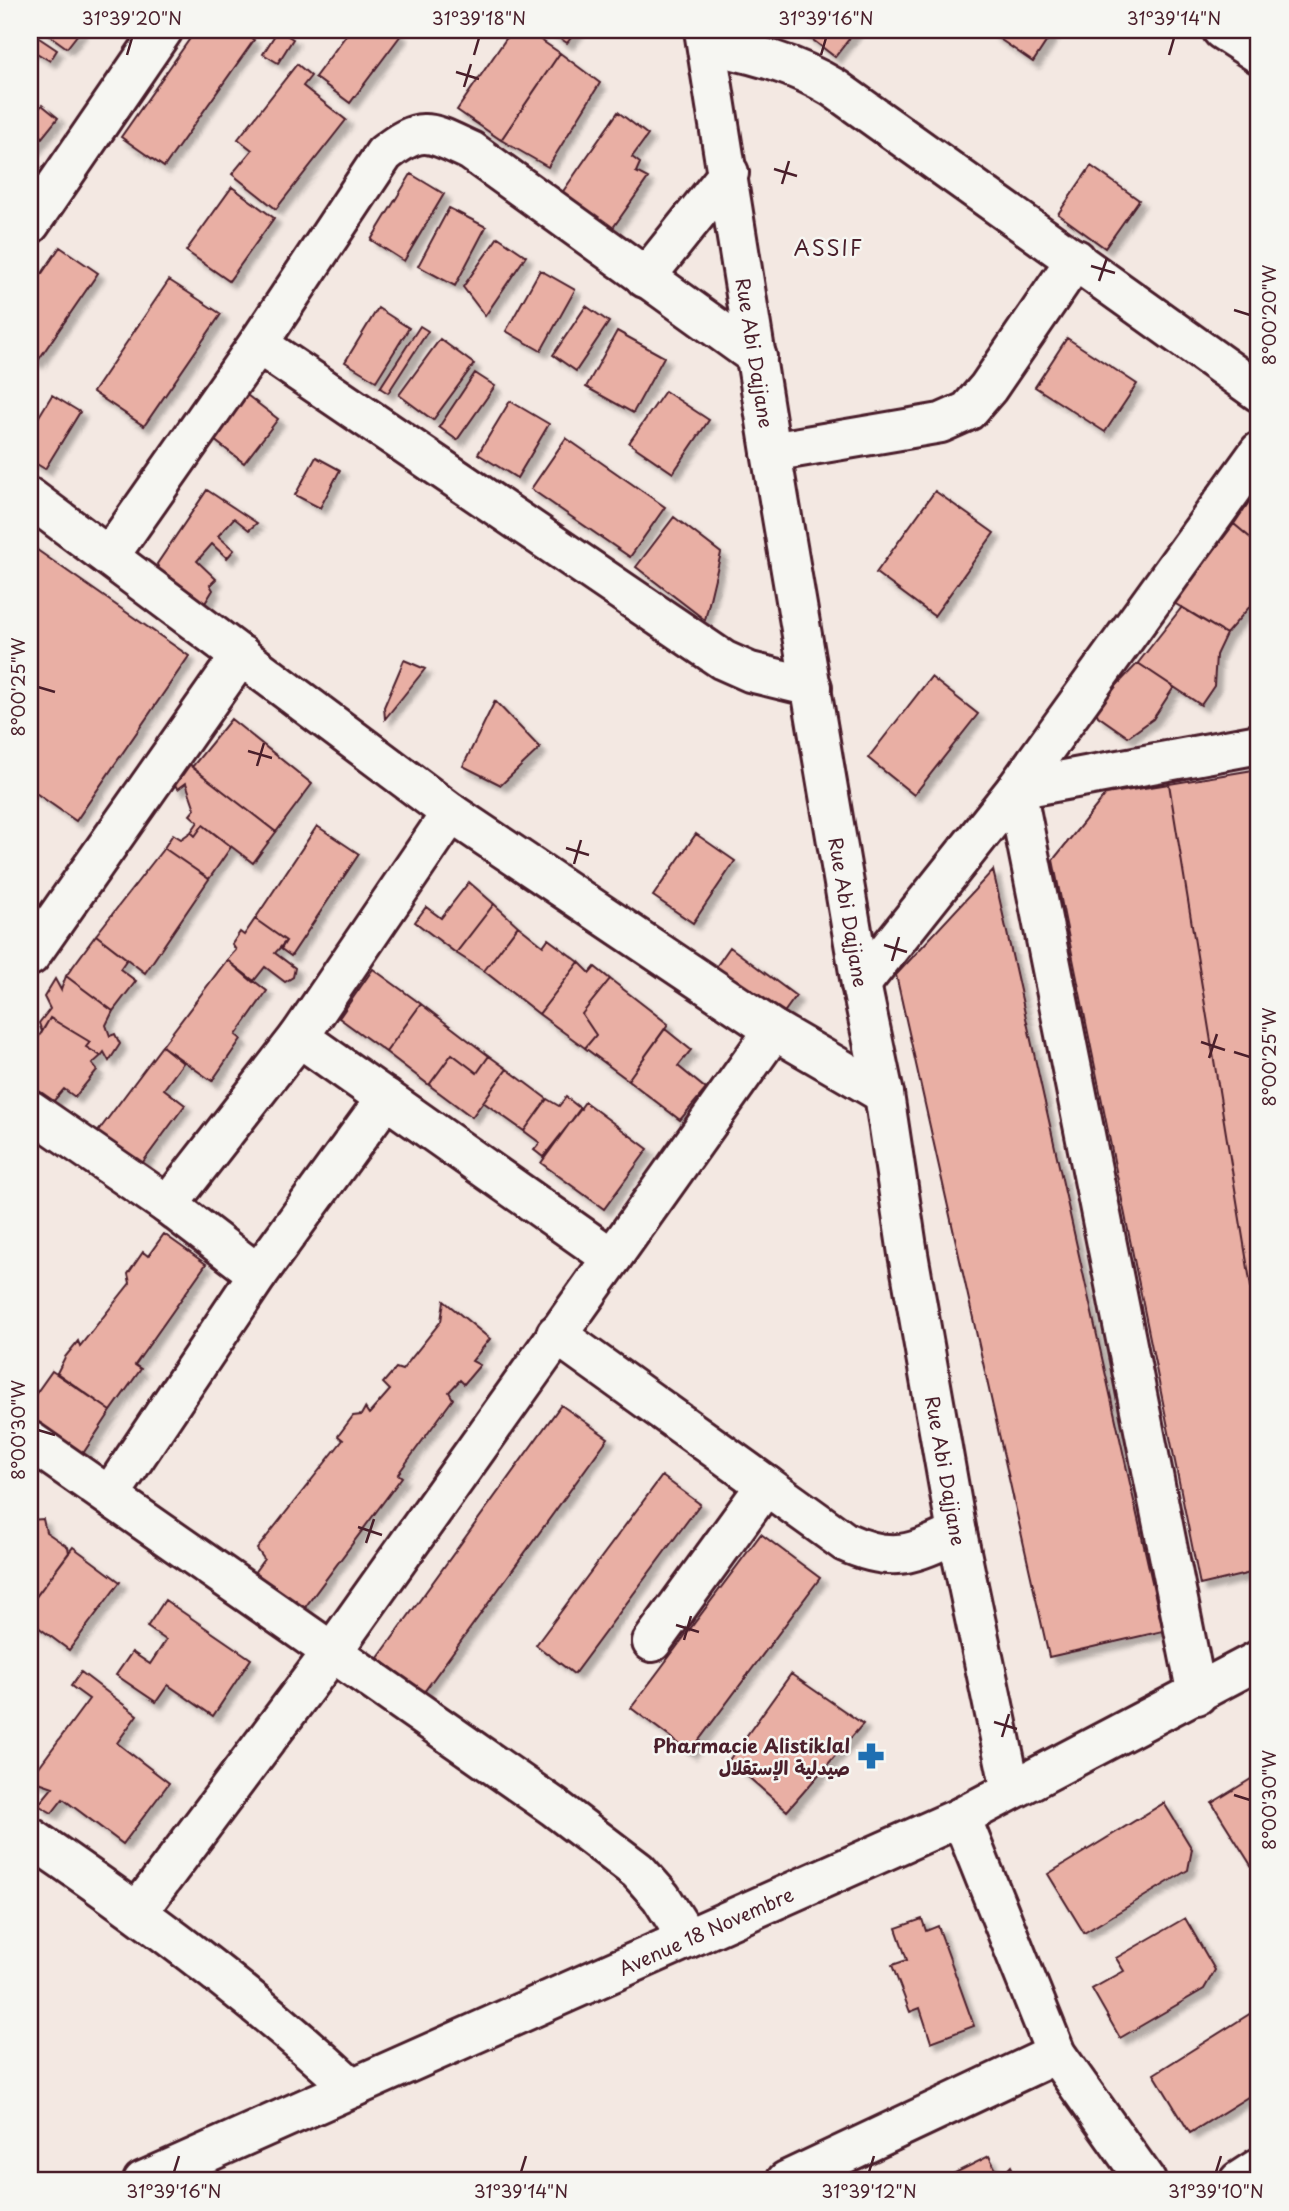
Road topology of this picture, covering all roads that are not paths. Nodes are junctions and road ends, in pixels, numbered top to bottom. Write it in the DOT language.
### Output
graph roads {
  1 [pos="163,30"];
  2 [pos="1222,30"];
  3 [pos="705,37"];
  4 [pos="1259,54"];
  5 [pos="729,173"];
  6 [pos="30,224"];
  7 [pos="1076,259"];
  8 [pos="645,278"];
  9 [pos="258,344"];
  10 [pos="757,357"];
  11 [pos="1259,392"];
  12 [pos="1259,452"];
  13 [pos="771,453"];
  14 [pos="30,498"];
  15 [pos="110,555"];
  16 [pos="241,655"];
  17 [pos="812,687"];
  18 [pos="1259,744"];
  19 [pos="1016,789"];
  20 [pos="451,813"];
  21 [pos="30,956"];
  22 [pos="861,984"];
  23 [pos="774,1030"];
  24 [pos="299,1037"];
  25 [pos="884,1094"];
  26 [pos="386,1098"];
  27 [pos="30,1110"];
  28 [pos="168,1205"];
  29 [pos="612,1258"];
  30 [pos="258,1274"];
  31 [pos="556,1334"];
  32 [pos="30,1441"];
  33 [pos="766,1485"];
  34 [pos="110,1495"];
  35 [pos="957,1533"];
  36 [pos="652,1642"];
  37 [pos="332,1652"];
  38 [pos="1259,1660"];
  39 [pos="1197,1695"];
  40 [pos="1011,1790"];
  41 [pos="961,1817"];
  42 [pos="30,1837"];
  43 [pos="138,1911"];
  44 [pos="687,1938"];
  45 [pos="1056,2054"];
  46 [pos="352,2088"];
  47 [pos="1259,2168"];
  48 [pos="142,2181"];
  49 [pos="786,2181"];
  50 [pos="1146,2181"];
  51 [pos="1238,2181"];
  1 -- 6 [label="street"];
  2 -- 4 [label="street"];
  3 -- 5 [label="street, Rue Abi Dajjane"];
  3 -- 7 [label="street"];
  5 -- 8 [label="street"];
  5 -- 10 [label="street, Rue Abi Dajjane"];
  7 -- 11 [label="street"];
  7 -- 13 [label="street"];
  8 -- 9 [label="street"];
  8 -- 10 [label="street"];
  9 -- 15 [label="street"];
  9 -- 17 [label="street"];
  10 -- 13 [label="street, Rue Abi Dajjane"];
  12 -- 19 [label="street"];
  13 -- 17 [label="street, Rue Abi Dajjane"];
  14 -- 15 [label="street"];
  15 -- 16 [label="street"];
  16 -- 20 [label="street"];
  16 -- 21 [label="street"];
  17 -- 22 [label="street, Rue Abi Dajjane"];
  18 -- 19 [label="street"];
  19 -- 22 [label="street"];
  19 -- 39 [label="street"];
  20 -- 23 [label="street"];
  20 -- 24 [label="street"];
  22 -- 25 [label="street, Rue Abi Dajjane"];
  23 -- 25 [label="street"];
  23 -- 29 [label="street"];
  24 -- 26 [label="street"];
  24 -- 28 [label="street"];
  25 -- 35 [label="street, Rue Abi Dajjane"];
  26 -- 29 [label="street"];
  26 -- 30 [label="street"];
  27 -- 28 [label="street"];
  28 -- 30 [label="street"];
  29 -- 31 [label="street"];
  30 -- 34 [label="street"];
  31 -- 33 [label="street"];
  31 -- 37 [label="street"];
  32 -- 34 [label="street"];
  33 -- 35 [label="street"];
  33 -- 36 [label="street"];
  34 -- 37 [label="street"];
  35 -- 40 [label="street, Rue Abi Dajjane"];
  37 -- 43 [label="street"];
  37 -- 44 [label="street"];
  38 -- 39 [label="street, Avenue 18 Novembre"];
  39 -- 40 [label="street, Avenue 18 Novembre"];
  40 -- 41 [label="street, Avenue 18 Novembre"];
  41 -- 44 [label="street, Avenue 18 Novembre"];
  41 -- 45 [label="street"];
  42 -- 43 [label="street"];
  43 -- 46 [label="street"];
  44 -- 46 [label="street, Avenue 18 Novembre"];
  45 -- 49 [label="street"];
  45 -- 50 [label="street"];
  46 -- 48 [label="street, Avenue 18 Novembre"];
  47 -- 51 [label="street"];
}
